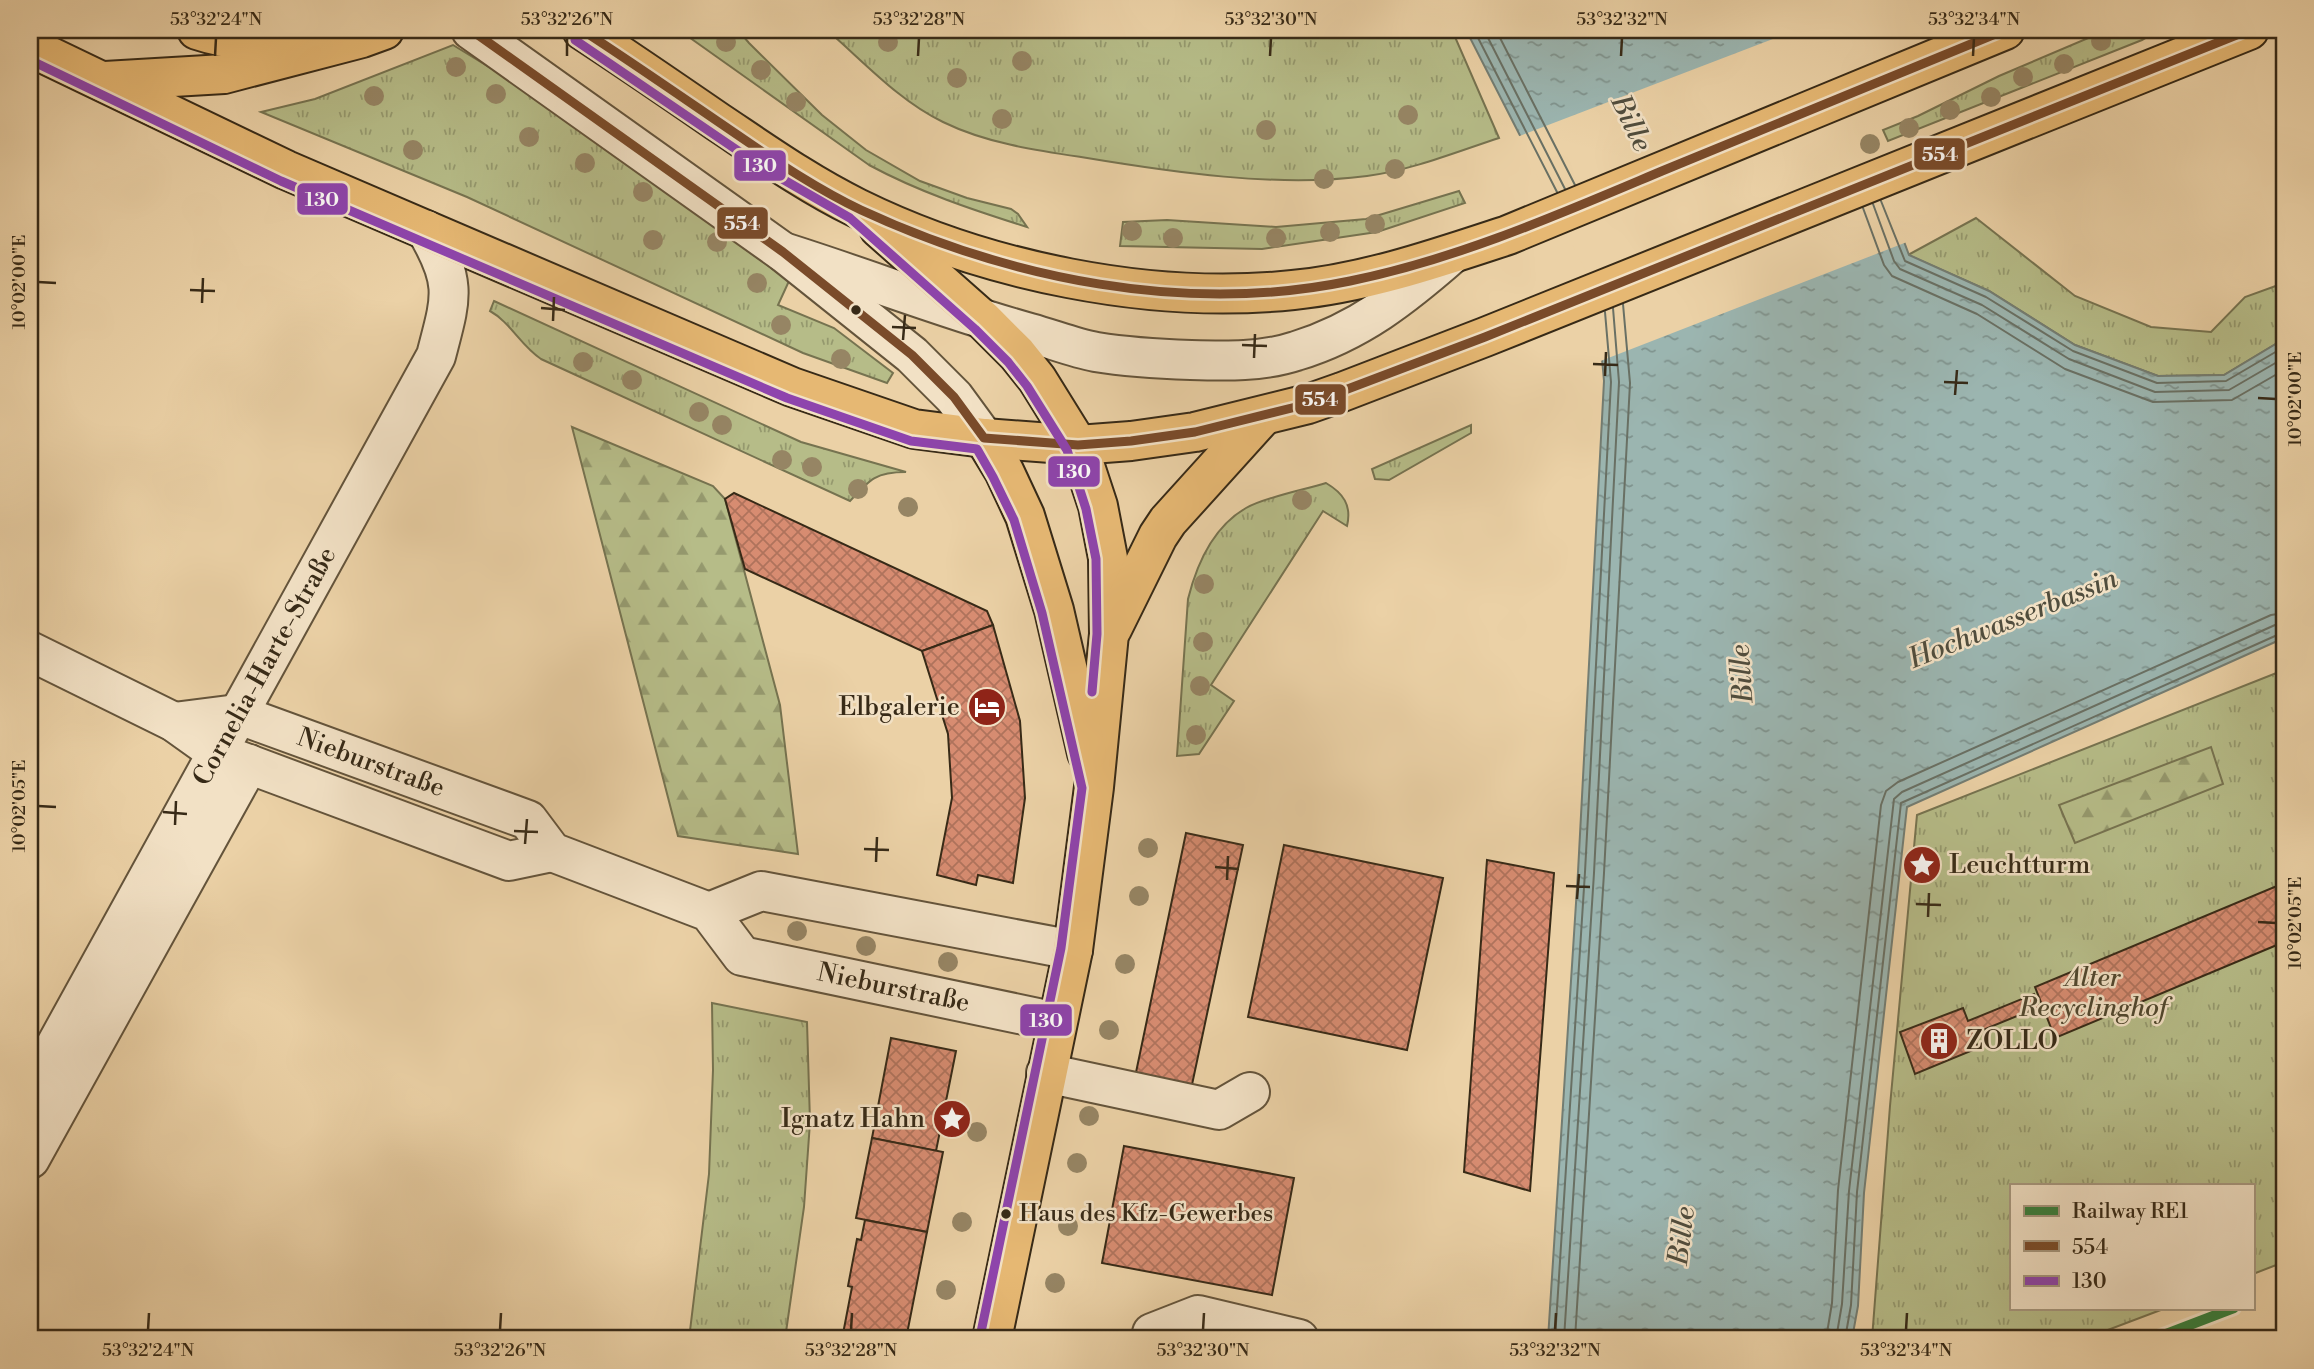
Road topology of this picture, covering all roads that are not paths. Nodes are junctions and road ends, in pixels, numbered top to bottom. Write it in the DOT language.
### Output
graph roads {
  1 [pos="197,30"];
  2 [pos="471,30"];
  3 [pos="582,30"];
  4 [pos="615,30"];
  5 [pos="2005,30"];
  6 [pos="2249,30"];
  7 [pos="373,34"];
  8 [pos="30,47"];
  9 [pos="632,63"];
  10 [pos="103,81"];
  11 [pos="857,208"];
  12 [pos="426,230"];
  13 [pos="783,252"];
  14 [pos="1452,254"];
  15 [pos="983,320"];
  16 [pos="1263,416"];
  17 [pos="984,438"];
  18 [pos="1078,445"];
  19 [pos="1109,634"];
  20 [pos="30,651"];
  21 [pos="237,714"];
  22 [pos="174,722"];
  23 [pos="233,758"];
  24 [pos="1094,787"];
  25 [pos="552,852"];
  26 [pos="709,912"];
  27 [pos="1073,950"];
  28 [pos="1057,1022"];
  29 [pos="1046,1073"];
  30 [pos="30,1092"];
  31 [pos="1250,1092"];
  32 [pos="30,1159"];
  33 [pos="1152,1334"];
  34 [pos="992,1339"];
  35 [pos="1299,1339"];
  1 -- 7 [label="main road"];
  2 -- 13 [label="street"];
  3 -- 9 [label="main road"];
  4 -- 9 [label="main road"];
  5 -- 14 [label="main road"];
  6 -- 16 [label="main road"];
  7 -- 10 [label="main road"];
  8 -- 10 [label="main road"];
  9 -- 11 [label="main road"];
  10 -- 12 [label="main road"];
  11 -- 14 [label="main road"];
  11 -- 15 [label="main road"];
  12 -- 17 [label="main road"];
  12 -- 21 [label="street, Cornelia-Harte-Straße"];
  13 -- 15 [label="street"];
  13 -- 17 [label="street"];
  14 -- 15 [label="street"];
  15 -- 18 [label="main road"];
  16 -- 18 [label="main road"];
  16 -- 19 [label="main road"];
  17 -- 18 [label="main road"];
  17 -- 24 [label="main road"];
  18 -- 19 [label="main road"];
  19 -- 24 [label="main road"];
  20 -- 22 [label="street, Nieburstraße"];
  21 -- 22 [label="street, Nieburstraße"];
  21 -- 23 [label="street, Cornelia-Harte-Straße"];
  21 -- 25 [label="street, Nieburstraße"];
  22 -- 23 [label="street, Nieburstraße"];
  23 -- 25 [label="street, Nieburstraße"];
  23 -- 30 [label="street, Cornelia-Harte-Straße"];
  23 -- 32 [label="street, Cornelia-Harte-Straße"];
  24 -- 27 [label="main road"];
  25 -- 26 [label="street"];
  26 -- 27 [label="street"];
  26 -- 28 [label="street, Nieburstraße"];
  27 -- 28 [label="main road"];
  28 -- 29 [label="main road"];
  29 -- 31 [label="street"];
  29 -- 34 [label="main road"];
  33 -- 35 [label="street"];
}
